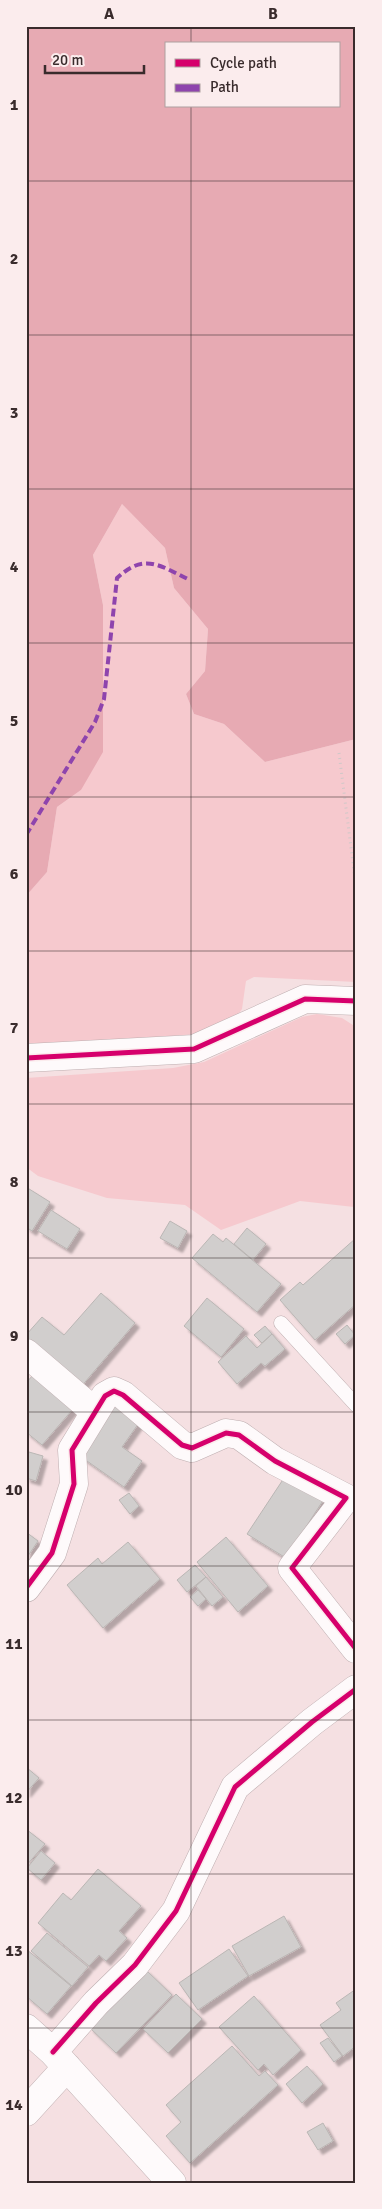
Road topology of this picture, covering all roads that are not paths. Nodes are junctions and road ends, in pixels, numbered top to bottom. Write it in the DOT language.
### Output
graph roads {
  1 [pos="356,1001"];
  2 [pos="26,1058"];
  3 [pos="281,1323"];
  4 [pos="26,1353"];
  5 [pos="356,1405"];
  6 [pos="94,1412"];
  7 [pos="351,1493"];
  8 [pos="26,1588"];
  9 [pos="356,1648"];
  10 [pos="356,1690"];
  11 [pos="26,2028"];
  12 [pos="60,2060"];
  13 [pos="26,2112"];
  14 [pos="172,2183"];
  1 -- 2 [label="street"];
  3 -- 5 [label="lane"];
  4 -- 6 [label="street"];
  6 -- 7 [label="street"];
  6 -- 8 [label="street"];
  7 -- 9 [label="street"];
  10 -- 12 [label="street"];
  11 -- 12 [label="street"];
  12 -- 13 [label="street"];
  12 -- 14 [label="street"];
}
